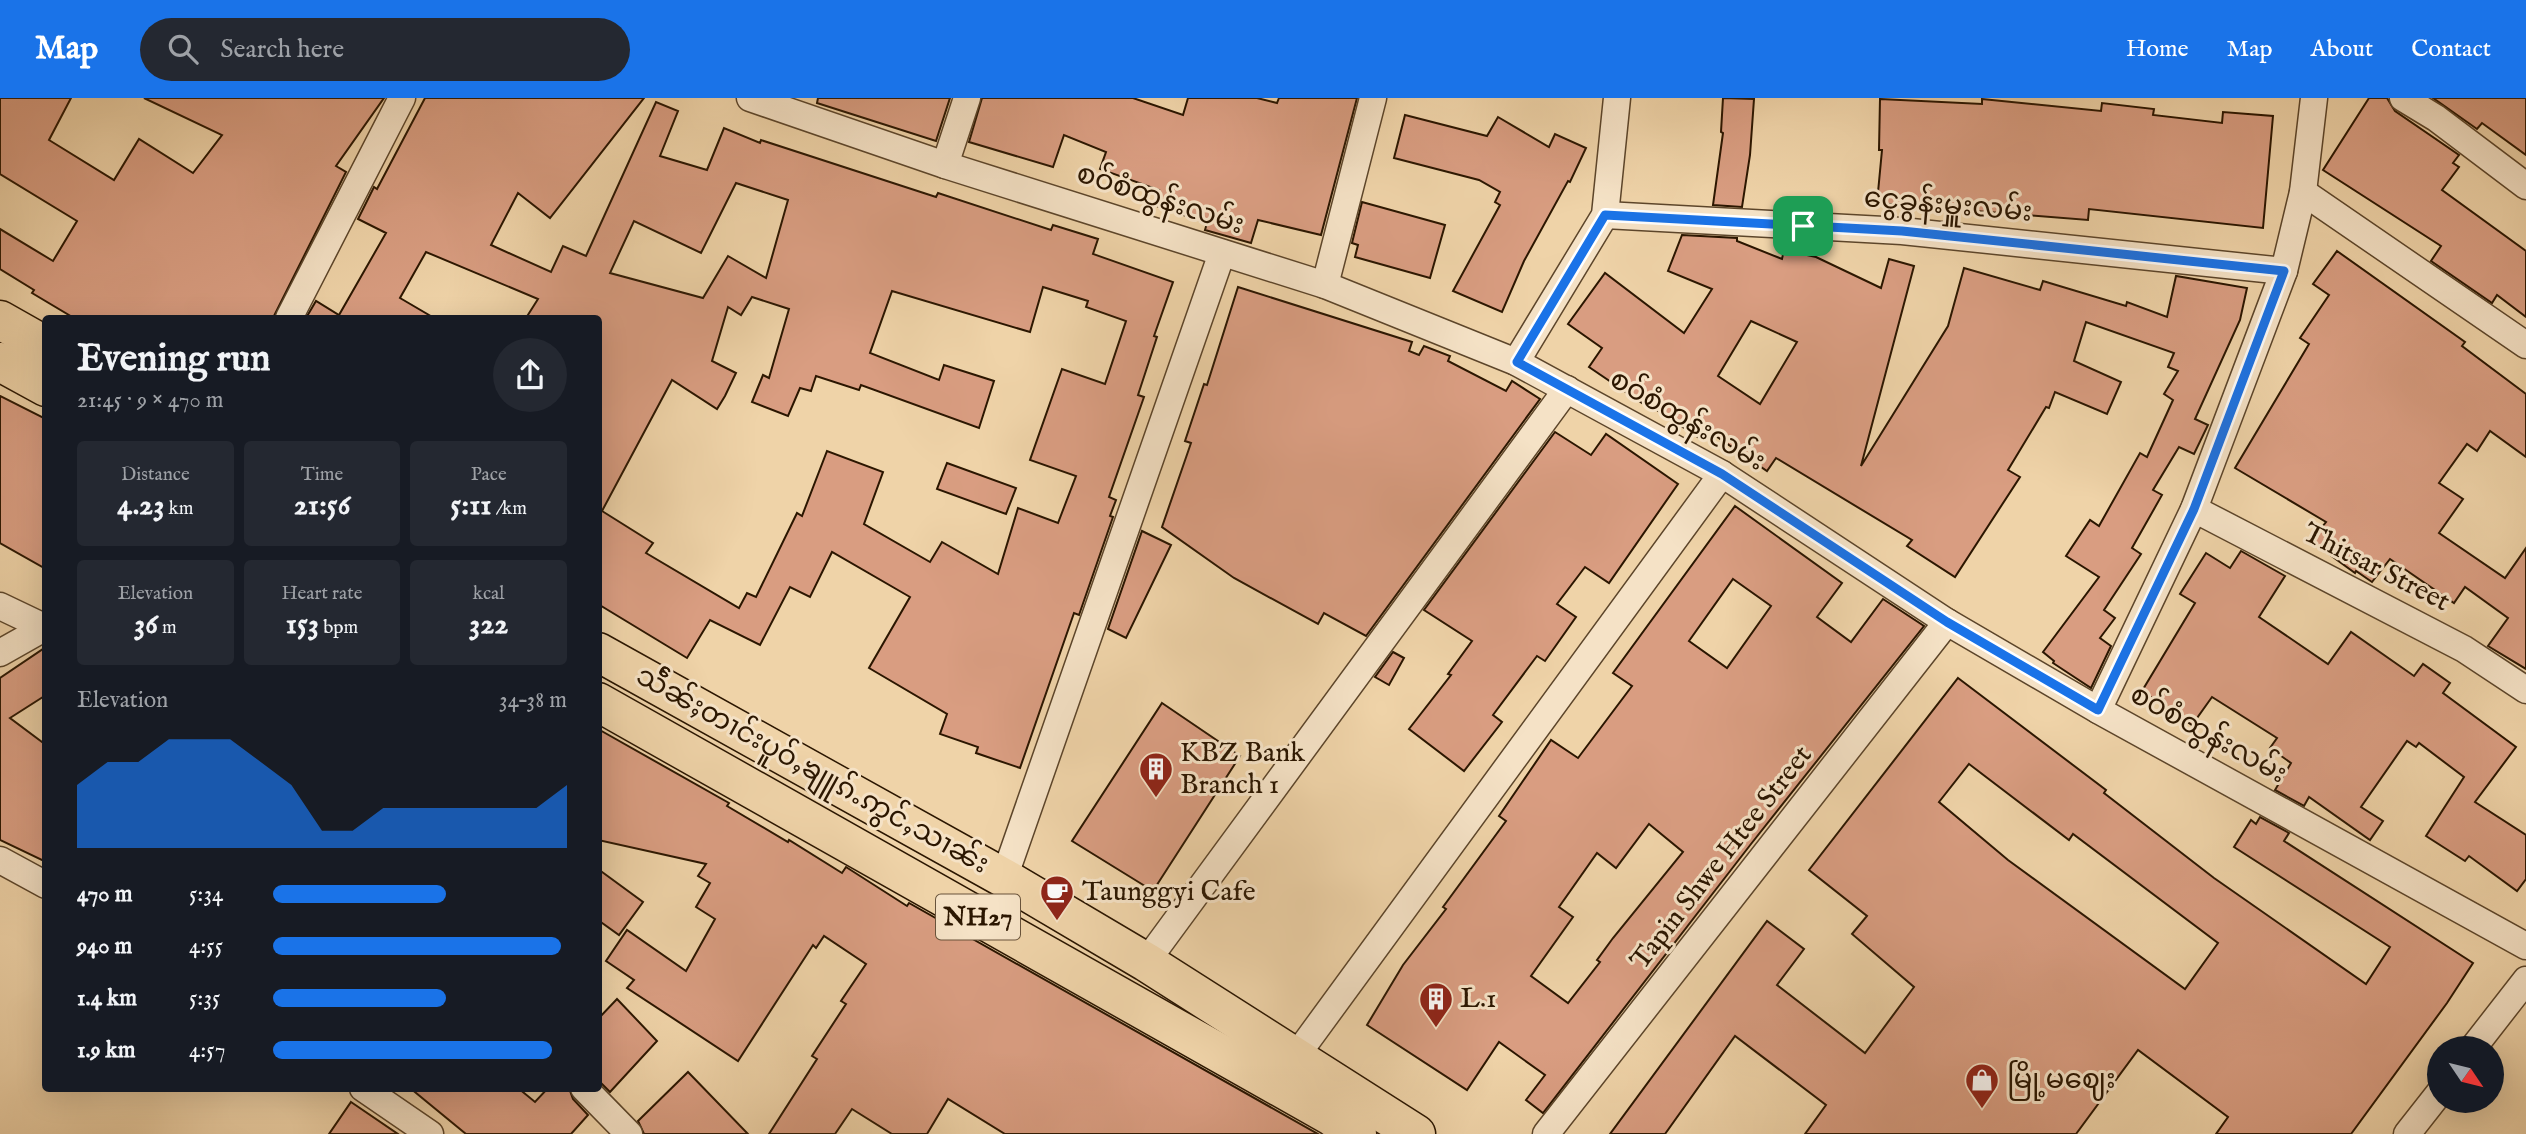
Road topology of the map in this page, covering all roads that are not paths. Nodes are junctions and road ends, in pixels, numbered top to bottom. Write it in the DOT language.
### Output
graph roads {
  1 [pos="402,98"];
  2 [pos="750,98"];
  3 [pos="967,98"];
  4 [pos="1373,98"];
  5 [pos="1617,98"];
  6 [pos="2315,98"];
  7 [pos="2403,98"];
  8 [pos="946,165"];
  9 [pos="2526,186"];
  10 [pos="2303,192"];
  11 [pos="1605,215"];
  12 [pos="1222,253"];
  13 [pos="2284,271"];
  14 [pos="1325,285"];
  15 [pos="291,315"];
  16 [pos="0,320"];
  17 [pos="42,344"];
  18 [pos="2526,345"];
  19 [pos="0,362"];
  20 [pos="1517,362"];
  21 [pos="42,385"];
  22 [pos="1567,389"];
  23 [pos="1722,474"];
  24 [pos="2194,509"];
  25 [pos="0,607"];
  26 [pos="1947,622"];
  27 [pos="42,626"];
  28 [pos="42,629"];
  29 [pos="0,653"];
  30 [pos="602,654"];
  31 [pos="2526,690"];
  32 [pos="602,704"];
  33 [pos="2098,710"];
  34 [pos="0,860"];
  35 [pos="1004,878"];
  36 [pos="42,883"];
  37 [pos="2526,946"];
  38 [pos="1146,962"];
  39 [pos="2526,980"];
  40 [pos="2482,1036"];
  41 [pos="1296,1055"];
  42 [pos="368,1092"];
  43 [pos="588,1092"];
  44 [pos="2427,1109"];
  45 [pos="416,1130"];
  46 [pos="629,1134"];
  47 [pos="1357,1134"];
  48 [pos="1416,1134"];
  49 [pos="1546,1134"];
  50 [pos="2407,1134"];
  1 -- 15 [label="street"];
  2 -- 8 [label="street, စဝ်စံထွန်းလမ်း"];
  3 -- 8 [label="street"];
  4 -- 14 [label="street"];
  5 -- 11 [label="street"];
  6 -- 10 [label="street"];
  7 -- 9 [label="street"];
  8 -- 12 [label="street, စဝ်စံထွန်းလမ်း"];
  10 -- 13 [label="street"];
  10 -- 18 [label="street"];
  11 -- 13 [label="street, ငွေခွန်းမှူးလမ်း"];
  11 -- 20 [label="street"];
  12 -- 14 [label="street, စဝ်စံထွန်းလမ်း"];
  12 -- 35 [label="street"];
  13 -- 24 [label="street"];
  14 -- 20 [label="street, စဝ်စံထွန်းလမ်း"];
  16 -- 17 [label="highway"];
  19 -- 21 [label="highway"];
  20 -- 22 [label="street, စဝ်စံထွန်းလမ်း"];
  22 -- 23 [label="street, စဝ်စံထွန်းလမ်း"];
  22 -- 38 [label="street"];
  23 -- 26 [label="street, စဝ်စံထွန်းလမ်း"];
  23 -- 41 [label="street"];
  24 -- 31 [label="street, Thitsar Street"];
  24 -- 33 [label="street"];
  25 -- 27 [label="street"];
  26 -- 33 [label="street, စဝ်စံထွန်းလမ်း"];
  26 -- 49 [label="street, Tapin Shwe Htee Street"];
  28 -- 29 [label="street"];
  30 -- 35 [label="highway, သဵႅၼ်ႈတၢင်းပူဝ်ႇၶျူၵ်ႉဢွင်ႇသၢၼ်း / NH27"];
  32 -- 47 [label="highway, သဵႅၼ်ႈတၢင်းပူဝ်ႇၶျူၵ်ႉဢွင်ႇသၢၼ်း / NH27"];
  33 -- 37 [label="street, စဝ်စံထွန်းလမ်း"];
  34 -- 36 [label="street"];
  35 -- 38 [label="highway, သဵႅၼ်ႈတၢင်းပူဝ်ႇၶျူၵ်ႉဢွင်ႇသၢၼ်း / NH27"];
  38 -- 41 [label="highway, သဵႅၼ်ႈတၢင်းပူဝ်ႇၶျူၵ်ႉဢွင်ႇသၢၼ်း / NH27"];
  39 -- 40 [label="street"];
  41 -- 48 [label="highway, သဵႅၼ်ႈတၢင်းပူဝ်ႇၶျူၵ်ႉဢွင်ႇသၢၼ်း / NH27"];
  42 -- 45 [label="street"];
  43 -- 46 [label="street"];
  44 -- 50 [label="street"];
}
